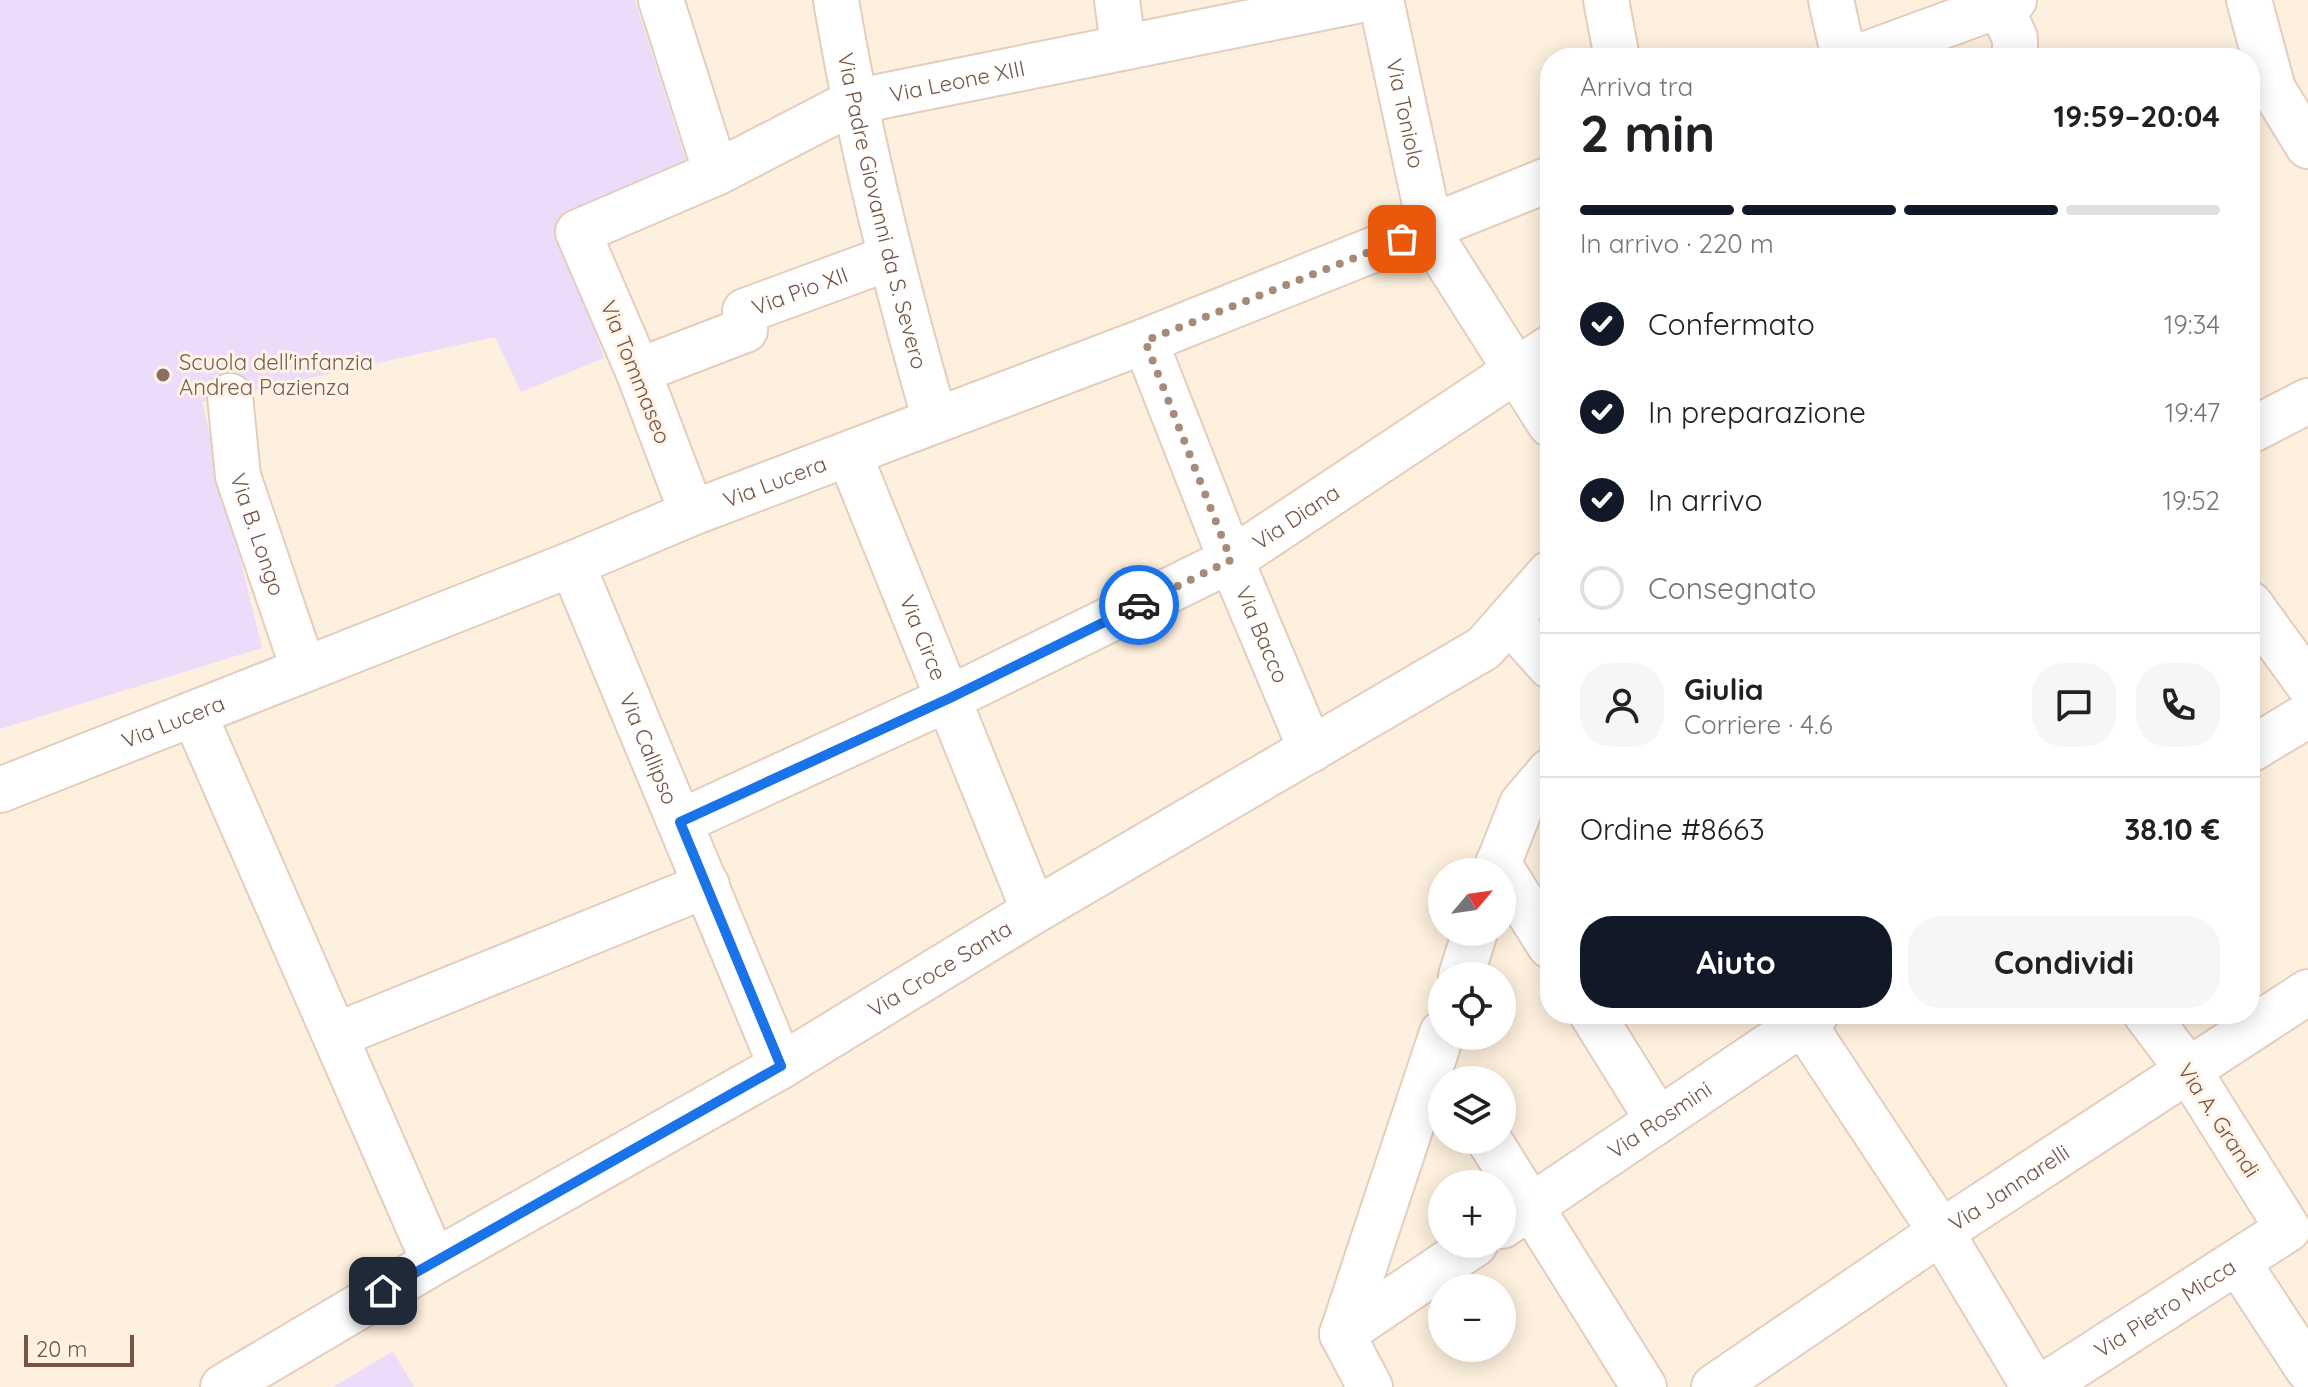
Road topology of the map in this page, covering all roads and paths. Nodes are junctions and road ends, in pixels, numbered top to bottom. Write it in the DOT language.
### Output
graph roads {
  1 [pos="661,0"];
  2 [pos="836,0"];
  3 [pos="1117,0"];
  4 [pos="1361,0"];
  5 [pos="1381,0"];
  6 [pos="1606,0"];
  7 [pos="1831,0"];
  8 [pos="2249,0"];
  9 [pos="2263,0"];
  10 [pos="2007,3"];
  11 [pos="1123,46"];
  12 [pos="1615,48"];
  13 [pos="1842,48"];
  14 [pos="1883,48"];
  15 [pos="2015,48"];
  16 [pos="2273,89"];
  17 [pos="853,102"];
  18 [pos="2308,146"];
  19 [pos="716,173"];
  20 [pos="1540,183"];
  21 [pos="1430,227"];
  22 [pos="578,232"];
  23 [pos="889,258"];
  24 [pos="1145,341"];
  25 [pos="1533,359"];
  26 [pos="638,371"];
  27 [pos="1540,386"];
  28 [pos="230,396"];
  29 [pos="2308,401"];
  30 [pos="935,420"];
  31 [pos="2260,426"];
  32 [pos="849,454"];
  33 [pos="692,513"];
  34 [pos="1231,560"];
  35 [pos="572,564"];
  36 [pos="1540,584"];
  37 [pos="2260,618"];
  38 [pos="1509,620"];
  39 [pos="1540,655"];
  40 [pos="303,668"];
  41 [pos="2308,684"];
  42 [pos="950,698"];
  43 [pos="194,714"];
  44 [pos="2308,715"];
  45 [pos="2260,744"];
  46 [pos="1311,750"];
  47 [pos="1540,783"];
  48 [pos="0,790"];
  49 [pos="680,822"];
  50 [pos="1501,858"];
  51 [pos="707,885"];
  52 [pos="1516,896"];
  53 [pos="1034,911"];
  54 [pos="1540,931"];
  55 [pos="2307,996"];
  56 [pos="1598,1024"];
  57 [pos="1795,1024"];
  58 [pos="1809,1024"];
  59 [pos="2154,1024"];
  60 [pos="337,1035"];
  61 [pos="1442,1056"];
  62 [pos="781,1066"];
  63 [pos="2189,1071"];
  64 [pos="1658,1120"];
  65 [pos="1516,1216"];
  66 [pos="2288,1229"];
  67 [pos="1941,1232"];
  68 [pos="1454,1258"];
  69 [pos="434,1262"];
  70 [pos="2239,1264"];
  71 [pos="1342,1334"];
  72 [pos="2308,1369"];
  73 [pos="223,1387"];
  74 [pos="1370,1387"];
  75 [pos="1644,1387"];
  76 [pos="1714,1387"];
  77 [pos="2034,1387"];
  78 [pos="2042,1387"];
  1 -- 19 [label="street"];
  2 -- 17 [label="street, Via Padre Giovanni da S. Severo"];
  3 -- 11 [label="street"];
  4 -- 11 [label="street, Via Leone XIII"];
  5 -- 21 [label="street, Via Toniolo"];
  6 -- 12 [label="street"];
  7 -- 13 [label="street"];
  8 -- 16 [label="street"];
  9 -- 16 [label="street"];
  10 -- 14 [label="street"];
  10 -- 15 [label="street"];
  11 -- 17 [label="street, Via Leone XIII"];
  16 -- 18 [label="street"];
  17 -- 19 [label="street, Via Leone XIII"];
  17 -- 23 [label="street, Via Padre Giovanni da S. Severo"];
  19 -- 22 [label="street, Via Leone XIII"];
  20 -- 21 [label="street, Via Lucera"];
  21 -- 24 [label="street, Via Lucera"];
  21 -- 25 [label="street, Via Toniolo"];
  22 -- 26 [label="street, Via Tommaseo"];
  23 -- 26 [label="street, Via Pio XII"];
  23 -- 30 [label="street, Via Padre Giovanni da S. Severo"];
  24 -- 30 [label="street, Via Lucera"];
  24 -- 34 [label="street, Via Bacco"];
  25 -- 27 [label="street, Via Toniolo"];
  25 -- 34 [label="street, Via Diana"];
  26 -- 33 [label="street, Via Tommaseo"];
  28 -- 40 [label="street, Via B. Longo"];
  29 -- 31 [label="street"];
  30 -- 32 [label="street, Via Lucera"];
  32 -- 33 [label="street, Via Lucera"];
  32 -- 42 [label="street, Via Circe"];
  33 -- 35 [label="street, Via Lucera"];
  34 -- 42 [label="street, Via Diana"];
  34 -- 46 [label="street, Via Bacco"];
  35 -- 40 [label="street, Via Lucera"];
  35 -- 49 [label="street, Via Callipso"];
  36 -- 38 [label="street, Via Croce Santa"];
  37 -- 41 [label="street"];
  38 -- 39 [label="street"];
  38 -- 46 [label="street, Via Croce Santa"];
  40 -- 43 [label="street, Via Lucera"];
  42 -- 49 [label="street, Via Diana"];
  42 -- 53 [label="street, Via Circe"];
  43 -- 48 [label="street, Via Lucera"];
  43 -- 60 [label="street"];
  44 -- 45 [label="street"];
  46 -- 53 [label="street, Via Croce Santa"];
  47 -- 50 [label="street"];
  49 -- 51 [label="street, Via Callipso"];
  51 -- 60 [label="street"];
  51 -- 62 [label="street, Via Callipso"];
  52 -- 54 [label="street"];
  53 -- 62 [label="street, Via Croce Santa"];
  55 -- 63 [label="street, Via Jannarelli"];
  56 -- 64 [label="street"];
  57 -- 64 [label="street, Via Rosmini"];
  58 -- 67 [label="street"];
  59 -- 63 [label="street, Via A. Grandi"];
  60 -- 69 [label="street"];
  61 -- 71 [label="street"];
  62 -- 69 [label="street, Via Croce Santa"];
  63 -- 66 [label="street, Via A. Grandi"];
  63 -- 67 [label="street, Via Jannarelli"];
  64 -- 65 [label="street, Via Rosmini"];
  65 -- 75 [label="street"];
  66 -- 70 [label="street, Via Pietro Micca"];
  67 -- 76 [label="street, Via Jannarelli"];
  67 -- 77 [label="street"];
  68 -- 71 [label="street"];
  69 -- 73 [label="street, Via Croce Santa"];
  70 -- 72 [label="street"];
  70 -- 78 [label="street, Via Pietro Micca"];
  71 -- 74 [label="street"];
}
